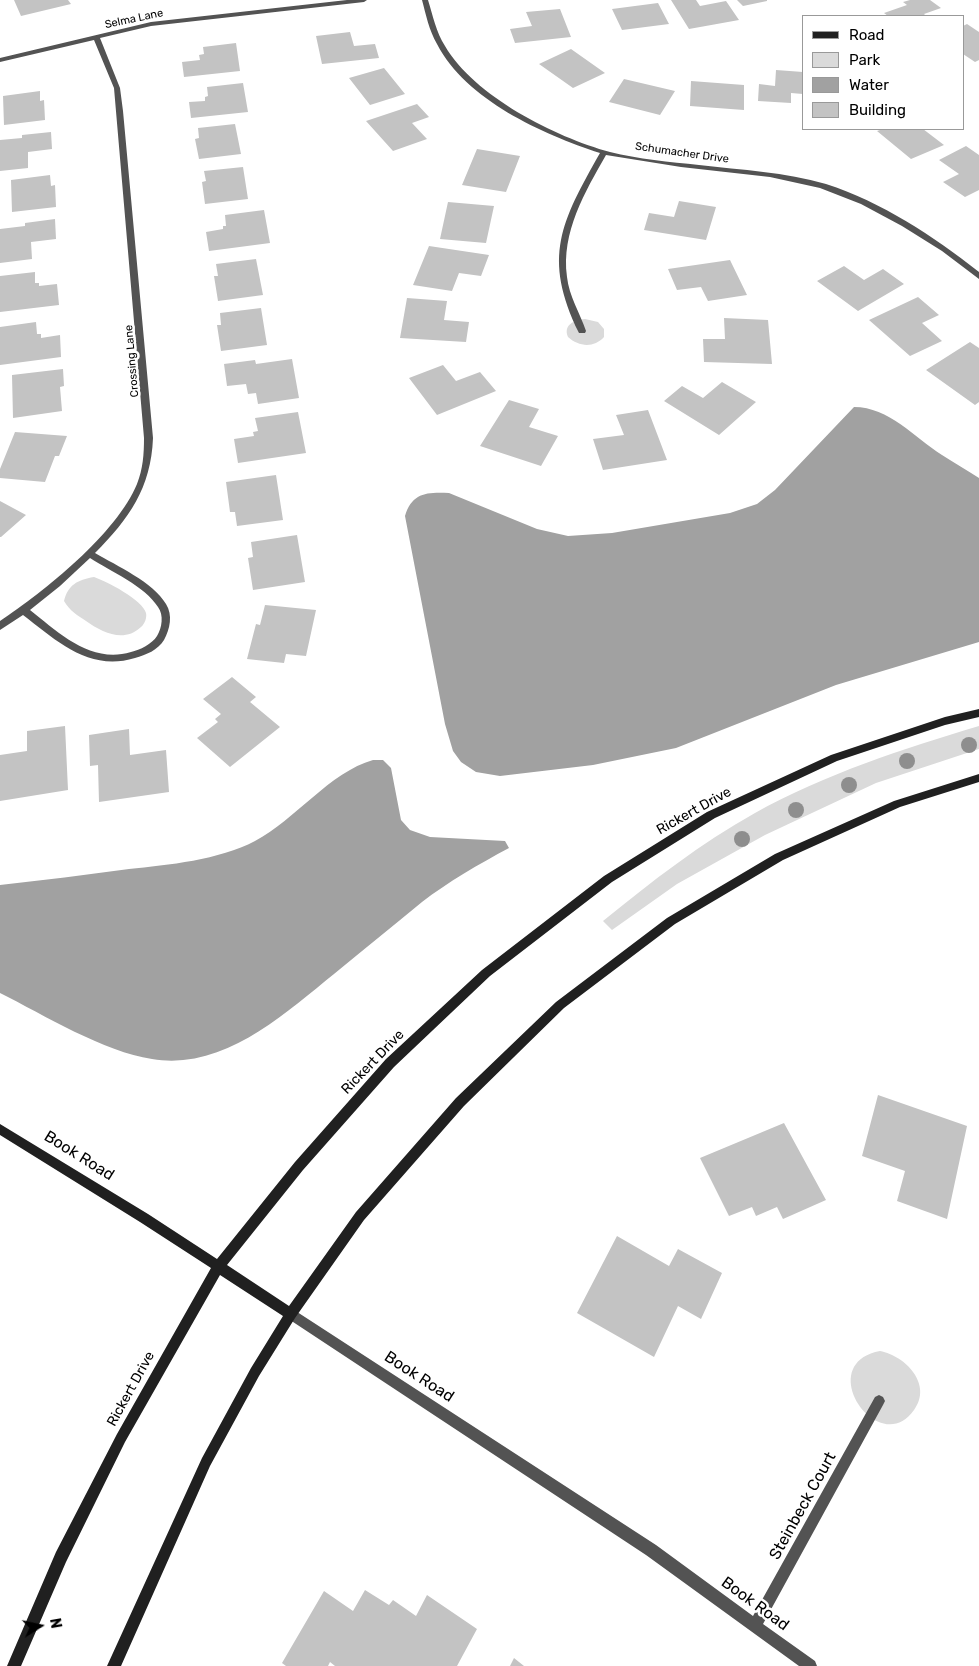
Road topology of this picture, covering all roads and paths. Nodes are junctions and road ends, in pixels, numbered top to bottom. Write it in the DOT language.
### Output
graph roads {
  1 [pos="364,0"];
  2 [pos="425,0"];
  3 [pos="96,37"];
  4 [pos="0,60"];
  5 [pos="604,152"];
  6 [pos="979,276"];
  7 [pos="582,331"];
  8 [pos="88,553"];
  9 [pos="24,610"];
  10 [pos="0,626"];
  11 [pos="979,713"];
  12 [pos="979,778"];
  13 [pos="0,1129"];
  14 [pos="218,1266"];
  15 [pos="290,1314"];
  16 [pos="879,1401"];
  17 [pos="755,1626"];
  18 [pos="14,1666"];
  19 [pos="114,1666"];
  20 [pos="810,1666"];
  1 -- 3 [label="street, Selma Lane"];
  2 -- 5 [label="street, Schumacher Drive"];
  3 -- 4 [label="street, Selma Lane"];
  3 -- 8 [label="street, Crossing Lane"];
  5 -- 6 [label="street, Schumacher Drive"];
  5 -- 7 [label="street"];
  8 -- 9 [label="street, Crossing Lane"];
  8 -- 9 [label="street"];
  9 -- 10 [label="street, Crossing Lane"];
  11 -- 14 [label="street, Rickert Drive"];
  12 -- 15 [label="street"];
  13 -- 14 [label="street, Book Road"];
  14 -- 15 [label="street, Book Road"];
  14 -- 18 [label="street, Rickert Drive"];
  15 -- 17 [label="street, Book Road"];
  15 -- 19 [label="street"];
  16 -- 17 [label="street, Steinbeck Court"];
  17 -- 20 [label="street, Book Road"];
}
